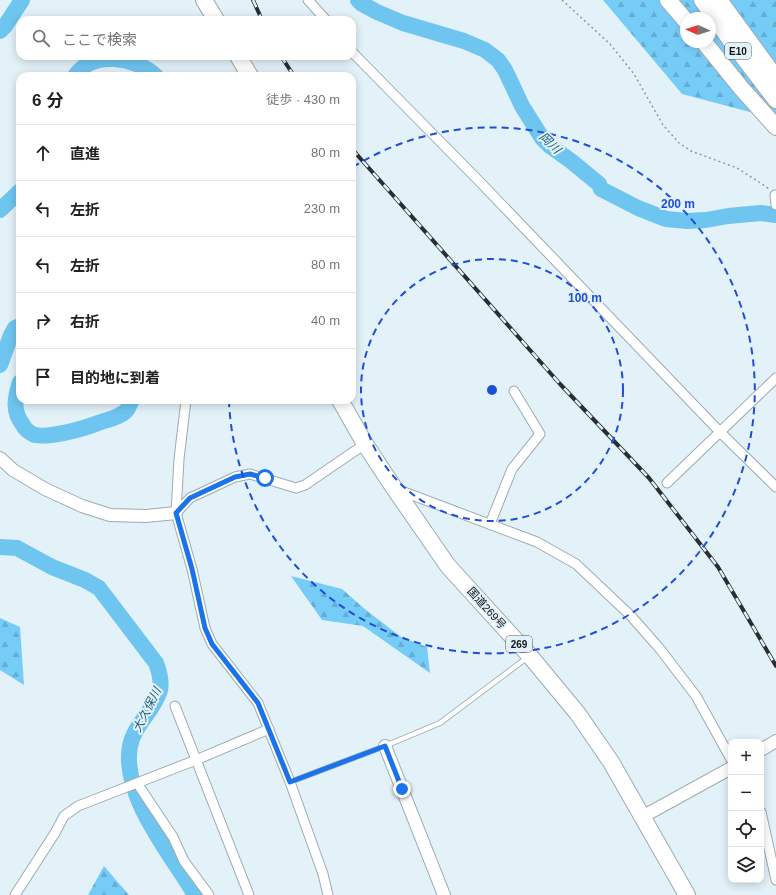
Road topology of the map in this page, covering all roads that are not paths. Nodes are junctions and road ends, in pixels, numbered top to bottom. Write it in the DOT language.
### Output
graph roads {
  1 [pos="204,0"];
  2 [pos="308,0"];
  3 [pos="668,0"];
  4 [pos="673,0"];
  5 [pos="702,0"];
  6 [pos="719,0"];
  7 [pos="681,12"];
  8 [pos="680,13"];
  9 [pos="214,16"];
  10 [pos="322,16"];
  11 [pos="709,48"];
  12 [pos="356,56"];
  13 [pos="240,60"];
  14 [pos="248,72"];
  15 [pos="776,78"];
  16 [pos="776,100"];
  17 [pos="776,127"];
  18 [pos="776,378"];
  19 [pos="514,391"];
  20 [pos="186,404"];
  21 [pos="342,404"];
  22 [pos="720,432"];
  23 [pos="365,444"];
  24 [pos="0,458"];
  25 [pos="667,483"];
  26 [pos="776,487"];
  27 [pos="394,488"];
  28 [pos="176,513"];
  29 [pos="490,524"];
  30 [pos="530,656"];
  31 [pos="175,706"];
  32 [pos="270,729"];
  33 [pos="776,741"];
  34 [pos="385,746"];
  35 [pos="764,748"];
  36 [pos="728,754"];
  37 [pos="196,760"];
  38 [pos="728,770"];
  39 [pos="290,782"];
  40 [pos="137,783"];
  41 [pos="642,817"];
  42 [pos="764,821"];
  43 [pos="772,845"];
  44 [pos="776,880"];
  45 [pos="15,895"];
  46 [pos="209,895"];
  47 [pos="249,895"];
  48 [pos="328,895"];
  49 [pos="444,895"];
  50 [pos="687,895"];
  1 -- 9 [label="highway"];
  2 -- 10 [label="street"];
  3 -- 8 [label="highway"];
  4 -- 7 [label="highway"];
  5 -- 16 [label="highway, E10"];
  6 -- 15 [label="highway, E10"];
  11 -- 17 [label="highway"];
  12 -- 22 [label="street"];
  13 -- 14 [label="highway"];
  18 -- 22 [label="street"];
  19 -- 29 [label="street"];
  20 -- 28 [label="street"];
  21 -- 23 [label="highway, 国道269号 / 269"];
  22 -- 25 [label="street"];
  22 -- 26 [label="street"];
  23 -- 27 [label="highway, 国道269号 / 269"];
  23 -- 28 [label="street"];
  24 -- 28 [label="street"];
  27 -- 29 [label="street"];
  27 -- 30 [label="highway, 国道269号 / 269"];
  28 -- 32 [label="street"];
  29 -- 36 [label="street"];
  30 -- 34 [label="lane"];
  30 -- 41 [label="highway, 国道269号 / 269"];
  31 -- 37 [label="street"];
  32 -- 37 [label="street"];
  32 -- 39 [label="street"];
  33 -- 35 [label="street"];
  34 -- 39 [label="lane"];
  34 -- 49 [label="street"];
  37 -- 40 [label="street"];
  37 -- 47 [label="street"];
  38 -- 41 [label="street"];
  39 -- 48 [label="street"];
  40 -- 45 [label="street"];
  40 -- 46 [label="street"];
  41 -- 50 [label="highway, 国道269号 / 269"];
  42 -- 43 [label="street"];
  43 -- 44 [label="street"];
}
